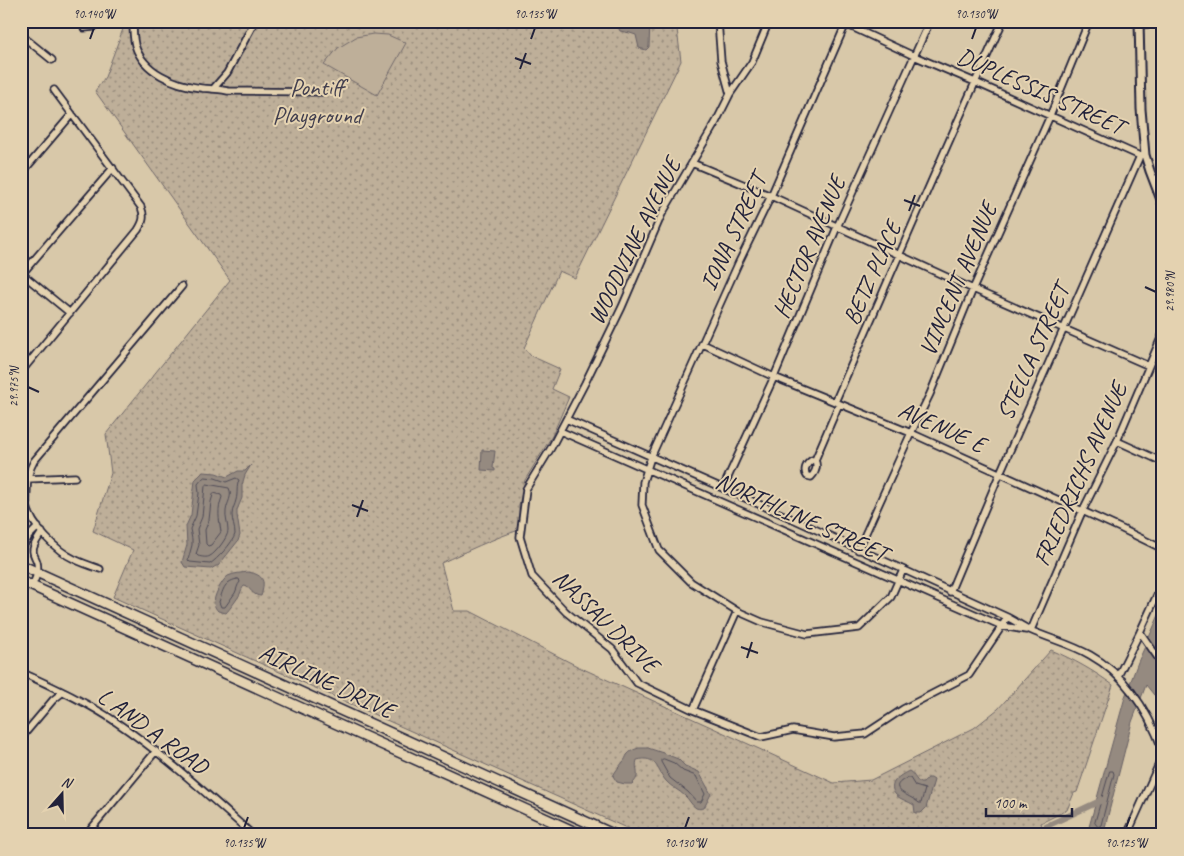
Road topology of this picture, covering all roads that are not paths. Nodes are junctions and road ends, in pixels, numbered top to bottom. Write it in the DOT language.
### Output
graph roads {
  1 [pos="98,21"];
  2 [pos="133,21"];
  3 [pos="255,21"];
  4 [pos="718,21"];
  5 [pos="769,21"];
  6 [pos="839,21"];
  7 [pos="930,21"];
  8 [pos="1003,21"];
  9 [pos="1089,21"];
  10 [pos="846,23"];
  11 [pos="1139,23"];
  12 [pos="1163,23"];
  13 [pos="84,28"];
  14 [pos="21,35"];
  15 [pos="914,56"];
  16 [pos="52,60"];
  17 [pos="976,82"];
  18 [pos="213,89"];
  19 [pos="54,90"];
  20 [pos="322,92"];
  21 [pos="730,94"];
  22 [pos="72,114"];
  23 [pos="1050,116"];
  24 [pos="1143,155"];
  25 [pos="692,163"];
  26 [pos="1163,167"];
  27 [pos="112,168"];
  28 [pos="21,174"];
  29 [pos="1155,184"];
  30 [pos="771,196"];
  31 [pos="1163,204"];
  32 [pos="837,227"];
  33 [pos="900,255"];
  34 [pos="22,274"];
  35 [pos="182,286"];
  36 [pos="973,289"];
  37 [pos="70,313"];
  38 [pos="1064,329"];
  39 [pos="1163,333"];
  40 [pos="703,344"];
  41 [pos="1148,366"];
  42 [pos="21,372"];
  43 [pos="774,377"];
  44 [pos="837,403"];
  45 [pos="566,419"];
  46 [pos="560,431"];
  47 [pos="911,433"];
  48 [pos="1116,441"];
  49 [pos="652,457"];
  50 [pos="815,460"];
  51 [pos="1163,462"];
  52 [pos="648,469"];
  53 [pos="1000,473"];
  54 [pos="75,477"];
  55 [pos="27,479"];
  56 [pos="723,488"];
  57 [pos="24,505"];
  58 [pos="1082,512"];
  59 [pos="40,530"];
  60 [pos="1163,549"];
  61 [pos="21,550"];
  62 [pos="858,550"];
  63 [pos="21,565"];
  64 [pos="100,569"];
  65 [pos="903,570"];
  66 [pos="38,572"];
  67 [pos="21,581"];
  68 [pos="898,581"];
  69 [pos="1163,582"];
  70 [pos="32,586"];
  71 [pos="950,592"];
  72 [pos="737,611"];
  73 [pos="129,614"];
  74 [pos="1007,617"];
  75 [pos="1002,626"];
  76 [pos="123,628"];
  77 [pos="1031,630"];
  78 [pos="1140,632"];
  79 [pos="242,664"];
  80 [pos="1163,665"];
  81 [pos="21,672"];
  82 [pos="1118,676"];
  83 [pos="237,679"];
  84 [pos="63,692"];
  85 [pos="693,710"];
  86 [pos="21,738"];
  87 [pos="156,751"];
  88 [pos="1163,751"];
  89 [pos="1163,755"];
  90 [pos="486,776"];
  91 [pos="480,788"];
  92 [pos="86,835"];
  93 [pos="253,835"];
  94 [pos="582,835"];
  95 [pos="615,835"];
  96 [pos="1127,835"];
  1 -- 13 [label="street"];
  2 -- 18 [label="street"];
  3 -- 18 [label="street"];
  4 -- 21 [label="street"];
  5 -- 21 [label="street, WOODVINE AVENUE"];
  6 -- 10 [label="street, DUPLESSIS STREET"];
  7 -- 15 [label="street, HECTOR AVENUE"];
  8 -- 17 [label="street, BETZ PLACE"];
  9 -- 23 [label="street, VINCENT AVENUE"];
  10 -- 15 [label="street, DUPLESSIS STREET"];
  10 -- 30 [label="street, IONA STREET"];
  11 -- 12 [label="street"];
  11 -- 24 [label="main road"];
  14 -- 16 [label="street"];
  15 -- 17 [label="street, DUPLESSIS STREET"];
  15 -- 32 [label="street, HECTOR AVENUE"];
  17 -- 23 [label="street, DUPLESSIS STREET"];
  17 -- 33 [label="street, BETZ PLACE"];
  18 -- 20 [label="street"];
  19 -- 22 [label="street"];
  21 -- 25 [label="street, WOODVINE AVENUE"];
  22 -- 27 [label="street"];
  22 -- 28 [label="street"];
  23 -- 24 [label="street, DUPLESSIS STREET"];
  23 -- 36 [label="street, VINCENT AVENUE"];
  24 -- 29 [label="main road"];
  24 -- 38 [label="street, STELLA STREET"];
  25 -- 30 [label="street"];
  25 -- 45 [label="street, WOODVINE AVENUE"];
  26 -- 29 [label="street"];
  27 -- 34 [label="street"];
  27 -- 37 [label="street"];
  29 -- 31 [label="main road"];
  30 -- 32 [label="street"];
  30 -- 40 [label="street, IONA STREET"];
  32 -- 33 [label="street"];
  32 -- 43 [label="street, HECTOR AVENUE"];
  33 -- 36 [label="street"];
  33 -- 44 [label="street, BETZ PLACE"];
  34 -- 37 [label="street"];
  35 -- 55 [label="street"];
  36 -- 38 [label="street"];
  36 -- 47 [label="street, VINCENT AVENUE"];
  37 -- 42 [label="street"];
  38 -- 41 [label="street"];
  38 -- 53 [label="street, STELLA STREET"];
  39 -- 41 [label="street, FRIEDRICHS AVENUE"];
  40 -- 43 [label="street, AVENUE E"];
  40 -- 49 [label="street, IONA STREET"];
  41 -- 48 [label="street, FRIEDRICHS AVENUE"];
  43 -- 44 [label="street, AVENUE E"];
  43 -- 56 [label="street, HECTOR AVENUE"];
  44 -- 47 [label="street, AVENUE E"];
  44 -- 50 [label="street, BETZ PLACE"];
  45 -- 46 [label="street, NASSAU DRIVE"];
  45 -- 49 [label="street, NORTHLINE STREET"];
  46 -- 52 [label="street, NORTHLINE STREET"];
  46 -- 85 [label="street, NASSAU DRIVE"];
  47 -- 53 [label="street, AVENUE E"];
  47 -- 62 [label="street, VINCENT AVENUE"];
  48 -- 51 [label="street"];
  48 -- 58 [label="street, FRIEDRICHS AVENUE"];
  49 -- 52 [label="street, IONA STREET"];
  49 -- 56 [label="street, NORTHLINE STREET"];
  52 -- 68 [label="street, NORTHLINE STREET"];
  52 -- 72 [label="street, IONA STREET"];
  53 -- 58 [label="street, AVENUE E"];
  53 -- 71 [label="street, STELLA STREET"];
  54 -- 55 [label="street"];
  55 -- 57 [label="street"];
  56 -- 62 [label="street, NORTHLINE STREET"];
  57 -- 59 [label="street"];
  58 -- 60 [label="street, AVENUE E"];
  58 -- 77 [label="street, FRIEDRICHS AVENUE"];
  59 -- 61 [label="street"];
  59 -- 64 [label="street"];
  59 -- 66 [label="street"];
  62 -- 65 [label="street, NORTHLINE STREET"];
  63 -- 66 [label="highway, AIRLINE DRIVE"];
  65 -- 68 [label="street, IONA STREET"];
  65 -- 71 [label="street, NORTHLINE STREET"];
  66 -- 70 [label="street"];
  66 -- 73 [label="highway, AIRLINE DRIVE"];
  67 -- 70 [label="highway, AIRLINE DRIVE"];
  68 -- 72 [label="street, IONA STREET"];
  68 -- 75 [label="street, NORTHLINE STREET"];
  69 -- 78 [label="street"];
  70 -- 76 [label="highway, AIRLINE DRIVE"];
  71 -- 74 [label="street, NORTHLINE STREET"];
  72 -- 85 [label="street"];
  73 -- 76 [label="highway"];
  73 -- 79 [label="highway, AIRLINE DRIVE"];
  74 -- 75 [label="street, NASSAU DRIVE"];
  74 -- 77 [label="street, NORTHLINE STREET"];
  75 -- 77 [label="street, NORTHLINE STREET"];
  75 -- 85 [label="street, NASSAU DRIVE"];
  76 -- 83 [label="highway, AIRLINE DRIVE"];
  77 -- 82 [label="street, NORTHLINE STREET"];
  78 -- 80 [label="street"];
  78 -- 82 [label="street"];
  79 -- 83 [label="highway"];
  79 -- 90 [label="highway, AIRLINE DRIVE"];
  81 -- 84 [label="street, L AND A ROAD"];
  82 -- 88 [label="street, NORTHLINE STREET"];
  83 -- 91 [label="highway, AIRLINE DRIVE"];
  84 -- 86 [label="street"];
  84 -- 87 [label="street, L AND A ROAD"];
  87 -- 92 [label="street"];
  87 -- 93 [label="street, L AND A ROAD"];
  89 -- 96 [label="street"];
  90 -- 91 [label="highway"];
  90 -- 95 [label="highway, AIRLINE DRIVE"];
  91 -- 94 [label="highway, AIRLINE DRIVE"];
}
